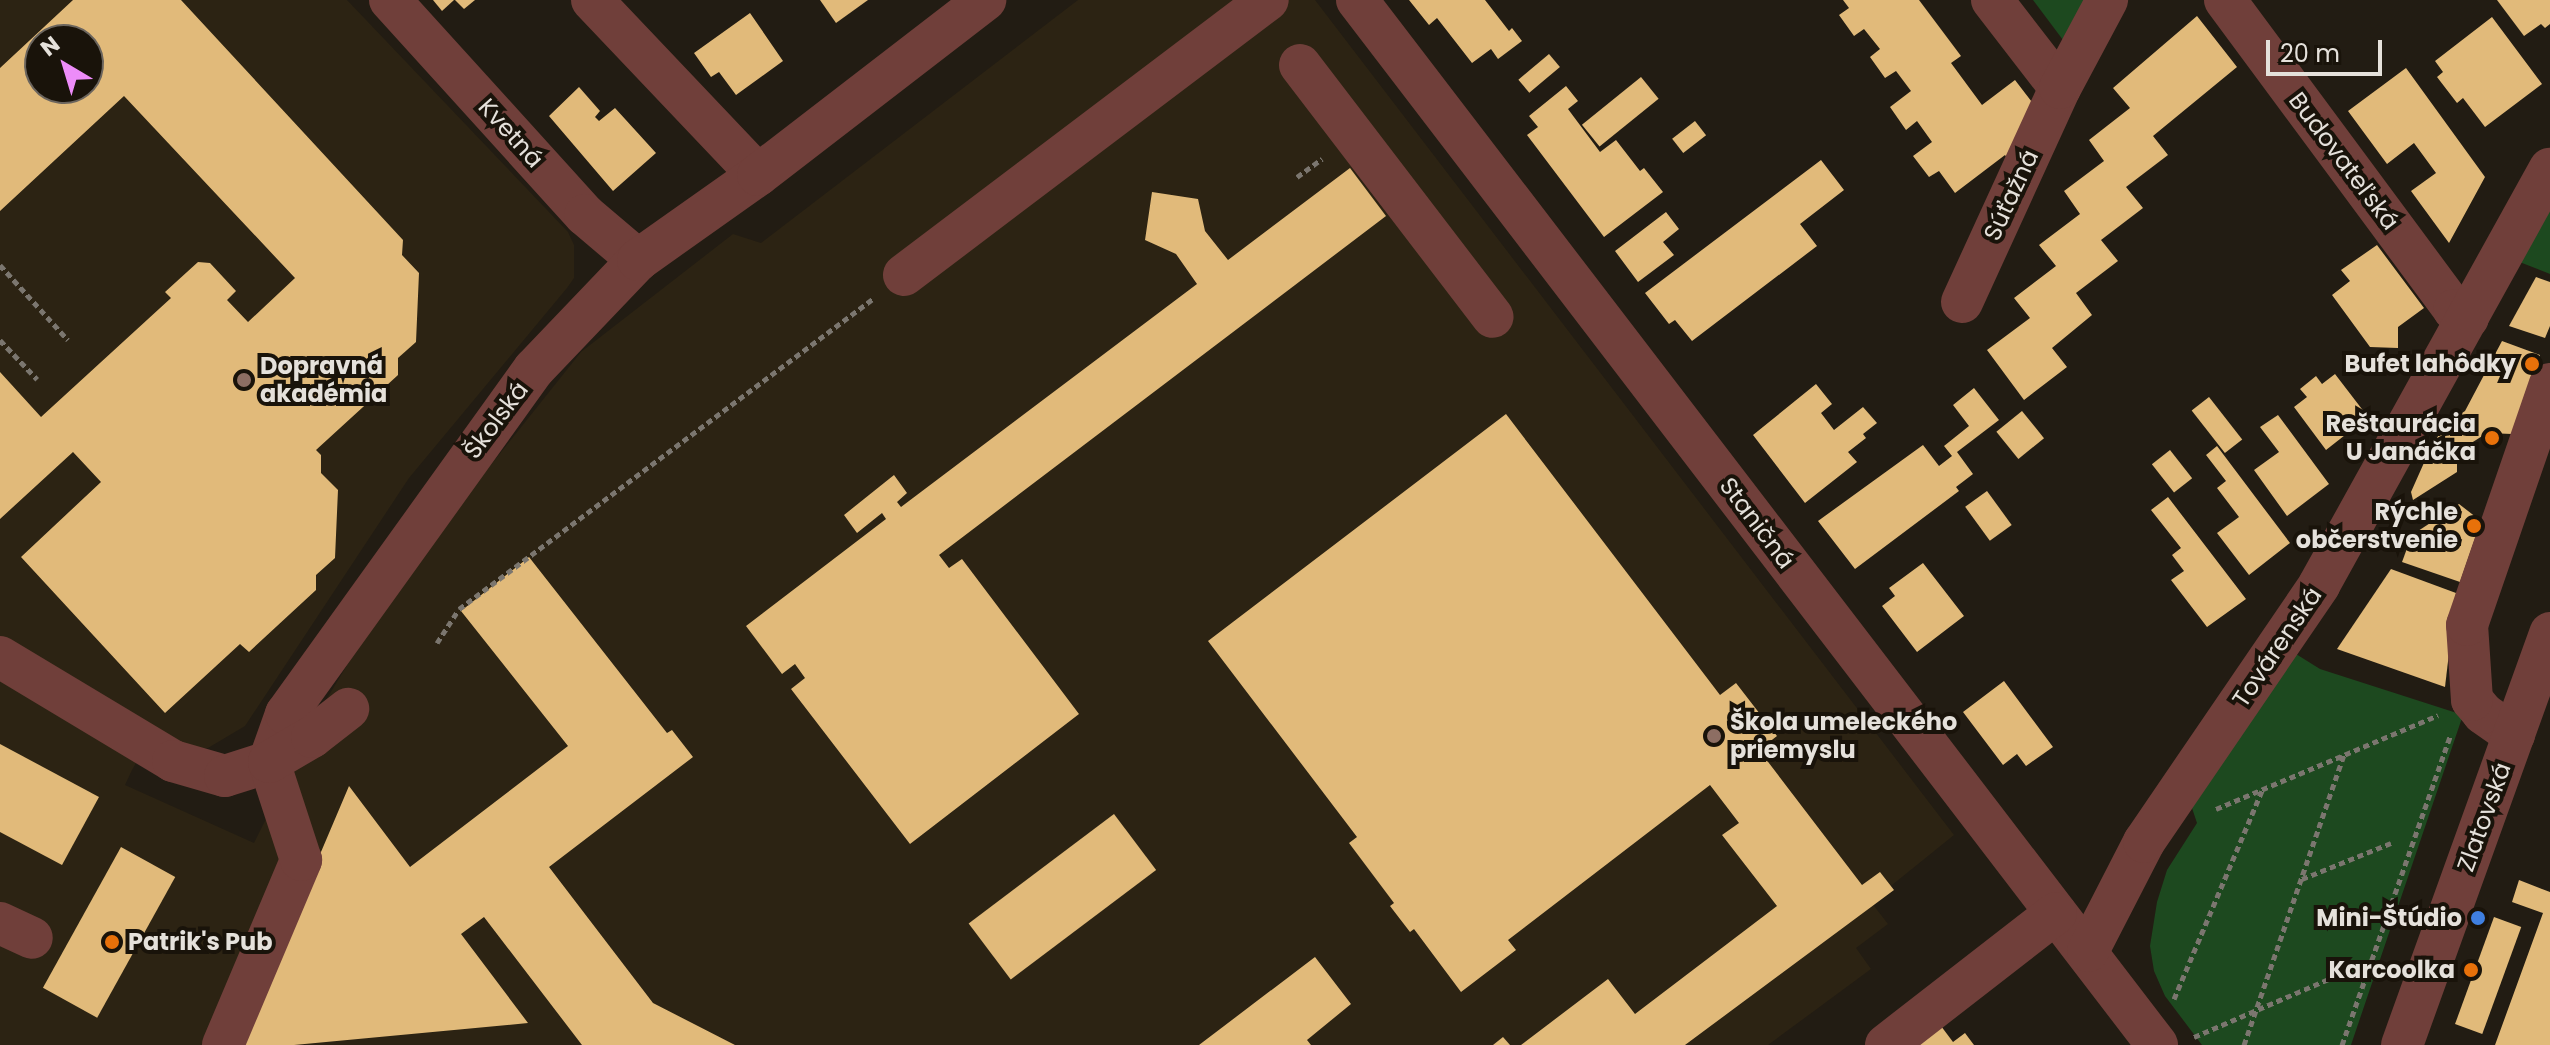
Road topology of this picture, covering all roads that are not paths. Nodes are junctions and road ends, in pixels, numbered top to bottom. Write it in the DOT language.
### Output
graph roads {
  1 [pos="390,0"];
  2 [pos="592,0"];
  3 [pos="985,0"];
  4 [pos="1268,0"];
  5 [pos="1357,0"];
  6 [pos="1992,0"];
  7 [pos="2107,0"];
  8 [pos="2225,0"];
  9 [pos="1300,65"];
  10 [pos="2060,88"];
  11 [pos="2550,169"];
  12 [pos="758,175"];
  13 [pos="638,260"];
  14 [pos="904,275"];
  15 [pos="1962,302"];
  16 [pos="1493,317"];
  17 [pos="2468,318"];
  18 [pos="2550,384"];
  19 [pos="2550,633"];
  20 [pos="0,657"];
  21 [pos="348,709"];
  22 [pos="2514,735"];
  23 [pos="269,762"];
  24 [pos="2056,913"];
  25 [pos="2088,951"];
  26 [pos="2172,1031"];
  27 [pos="223,1045"];
  28 [pos="1886,1045"];
  29 [pos="2402,1045"];
  1 -- 13 [label="street, Kvetná"];
  2 -- 12 [label="street"];
  3 -- 12 [label="street, Školská"];
  4 -- 14 [label="street"];
  5 -- 24 [label="street, Staničná"];
  6 -- 10 [label="street"];
  7 -- 10 [label="street, Súťažná"];
  8 -- 17 [label="street, Budovateľská"];
  9 -- 16 [label="street"];
  10 -- 15 [label="street, Súťažná"];
  11 -- 17 [label="street, Továrenská"];
  12 -- 13 [label="street, Školská"];
  13 -- 23 [label="street, Školská"];
  17 -- 25 [label="street, Továrenská"];
  18 -- 22 [label="street"];
  19 -- 22 [label="street, Zlatovská"];
  20 -- 23 [label="street"];
  21 -- 23 [label="street"];
  22 -- 29 [label="street, Zlatovská"];
  23 -- 27 [label="street"];
  24 -- 25 [label="street, Staničná"];
  24 -- 28 [label="street"];
  25 -- 26 [label="street, Staničná"];
}
